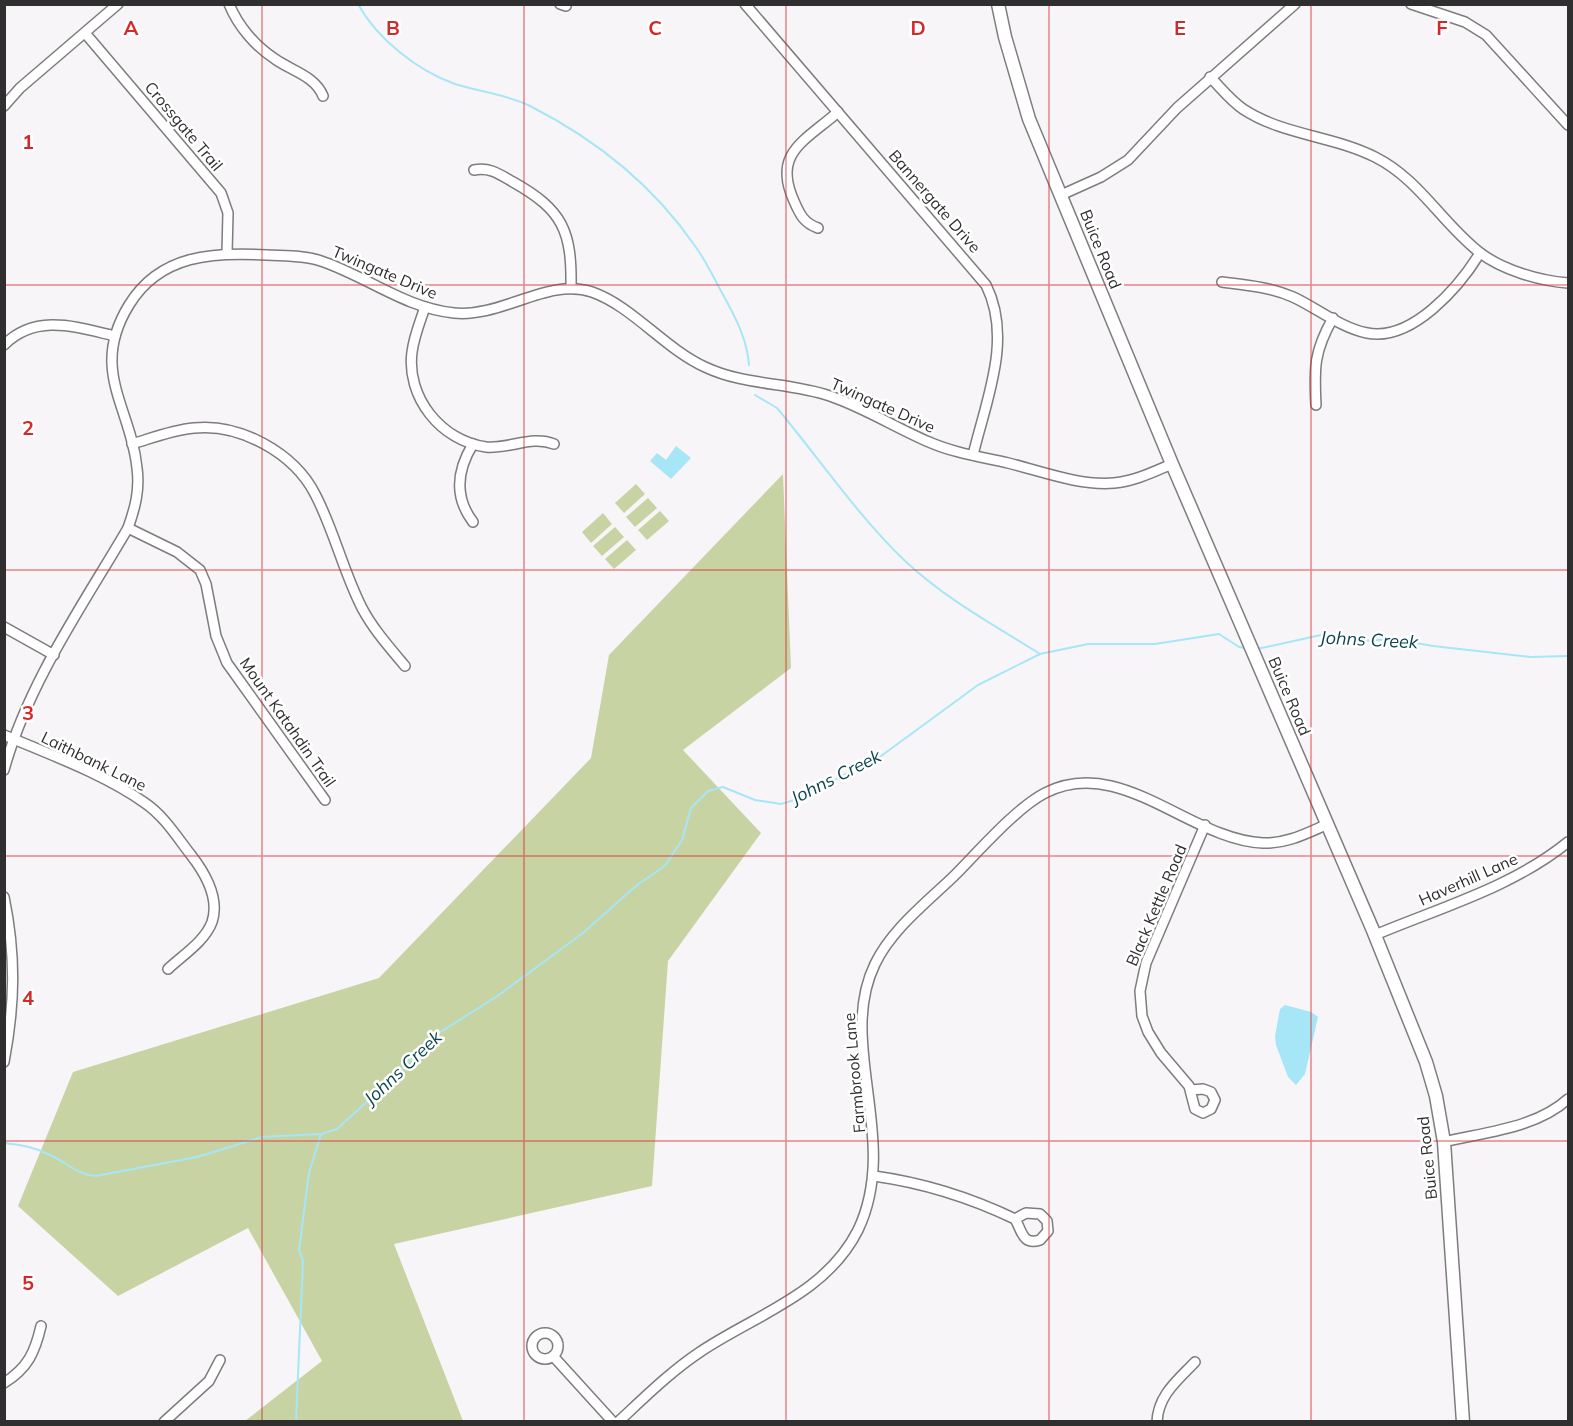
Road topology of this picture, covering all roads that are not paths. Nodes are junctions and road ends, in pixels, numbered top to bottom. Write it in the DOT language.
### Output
graph roads {
  1 [pos="118,4"];
  2 [pos="229,4"];
  3 [pos="745,4"];
  4 [pos="998,4"];
  5 [pos="1295,4"];
  6 [pos="1411,4"];
  7 [pos="85,33"];
  8 [pos="1210,77"];
  9 [pos="323,96"];
  10 [pos="4,106"];
  11 [pos="838,112"];
  12 [pos="1569,126"];
  13 [pos="474,170"];
  14 [pos="1061,195"];
  15 [pos="818,228"];
  16 [pos="227,253"];
  17 [pos="1480,253"];
  18 [pos="1222,282"];
  19 [pos="1569,283"];
  20 [pos="571,288"];
  21 [pos="425,307"];
  22 [pos="1334,318"];
  23 [pos="115,336"];
  24 [pos="4,345"];
  25 [pos="1316,405"];
  26 [pos="132,444"];
  27 [pos="473,444"];
  28 [pos="554,444"];
  29 [pos="973,455"];
  30 [pos="1172,464"];
  31 [pos="473,522"];
  32 [pos="128,528"];
  33 [pos="4,627"];
  34 [pos="54,655"];
  35 [pos="405,666"];
  36 [pos="9,737"];
  37 [pos="4,770"];
  38 [pos="325,800"];
  39 [pos="1328,824"];
  40 [pos="1205,825"];
  41 [pos="1569,842"];
  42 [pos="4,897"];
  43 [pos="1375,935"];
  44 [pos="9,966"];
  45 [pos="168,969"];
  46 [pos="4,1062"];
  47 [pos="1191,1090"];
  48 [pos="1569,1099"];
  49 [pos="1444,1142"];
  50 [pos="874,1176"];
  51 [pos="1015,1219"];
  52 [pos="41,1326"];
  53 [pos="553,1356"];
  54 [pos="220,1360"];
  55 [pos="1195,1362"];
  56 [pos="4,1383"];
  57 [pos="164,1422"];
  58 [pos="613,1422"];
  59 [pos="618,1422"];
  60 [pos="1157,1422"];
  61 [pos="1463,1422"];
  1 -- 7 [label="street"];
  2 -- 9 [label="street"];
  3 -- 11 [label="street, Bannergate Drive"];
  4 -- 14 [label="street, Buice Road"];
  5 -- 8 [label="street"];
  6 -- 12 [label="street"];
  7 -- 10 [label="street"];
  7 -- 16 [label="street, Crossgate Trail"];
  8 -- 14 [label="street"];
  8 -- 17 [label="street"];
  11 -- 15 [label="street"];
  11 -- 29 [label="street, Bannergate Drive"];
  13 -- 20 [label="street"];
  14 -- 30 [label="street, Buice Road"];
  16 -- 21 [label="street, Twingate Drive"];
  16 -- 23 [label="street, Twingate Drive"];
  17 -- 19 [label="street"];
  17 -- 22 [label="street"];
  18 -- 22 [label="street"];
  20 -- 21 [label="street, Twingate Drive"];
  20 -- 29 [label="street, Twingate Drive"];
  21 -- 27 [label="street"];
  22 -- 25 [label="street"];
  23 -- 24 [label="street"];
  23 -- 26 [label="street, Twingate Drive"];
  26 -- 32 [label="street, Twingate Drive"];
  26 -- 35 [label="street"];
  27 -- 28 [label="street"];
  27 -- 31 [label="street"];
  29 -- 30 [label="street, Twingate Drive"];
  30 -- 39 [label="street, Buice Road"];
  32 -- 34 [label="street, Twingate Drive"];
  32 -- 38 [label="street, Mount Katahdin Trail"];
  33 -- 34 [label="street"];
  34 -- 36 [label="street, Twingate Drive"];
  36 -- 37 [label="street, Twingate Drive"];
  36 -- 45 [label="street, Laithbank Lane"];
  39 -- 40 [label="street, Farmbrook Lane"];
  39 -- 43 [label="street, Buice Road"];
  40 -- 47 [label="street, Black Kettle Road"];
  40 -- 50 [label="street, Farmbrook Lane"];
  41 -- 43 [label="street, Haverhill Lane"];
  42 -- 44 [label="street"];
  43 -- 49 [label="street, Buice Road"];
  44 -- 46 [label="street"];
  48 -- 49 [label="street"];
  49 -- 61 [label="street, Buice Road"];
  50 -- 51 [label="street"];
  50 -- 59 [label="street, Farmbrook Lane"];
  52 -- 56 [label="street"];
  53 -- 58 [label="street"];
  54 -- 57 [label="street"];
  55 -- 60 [label="street"];
}
